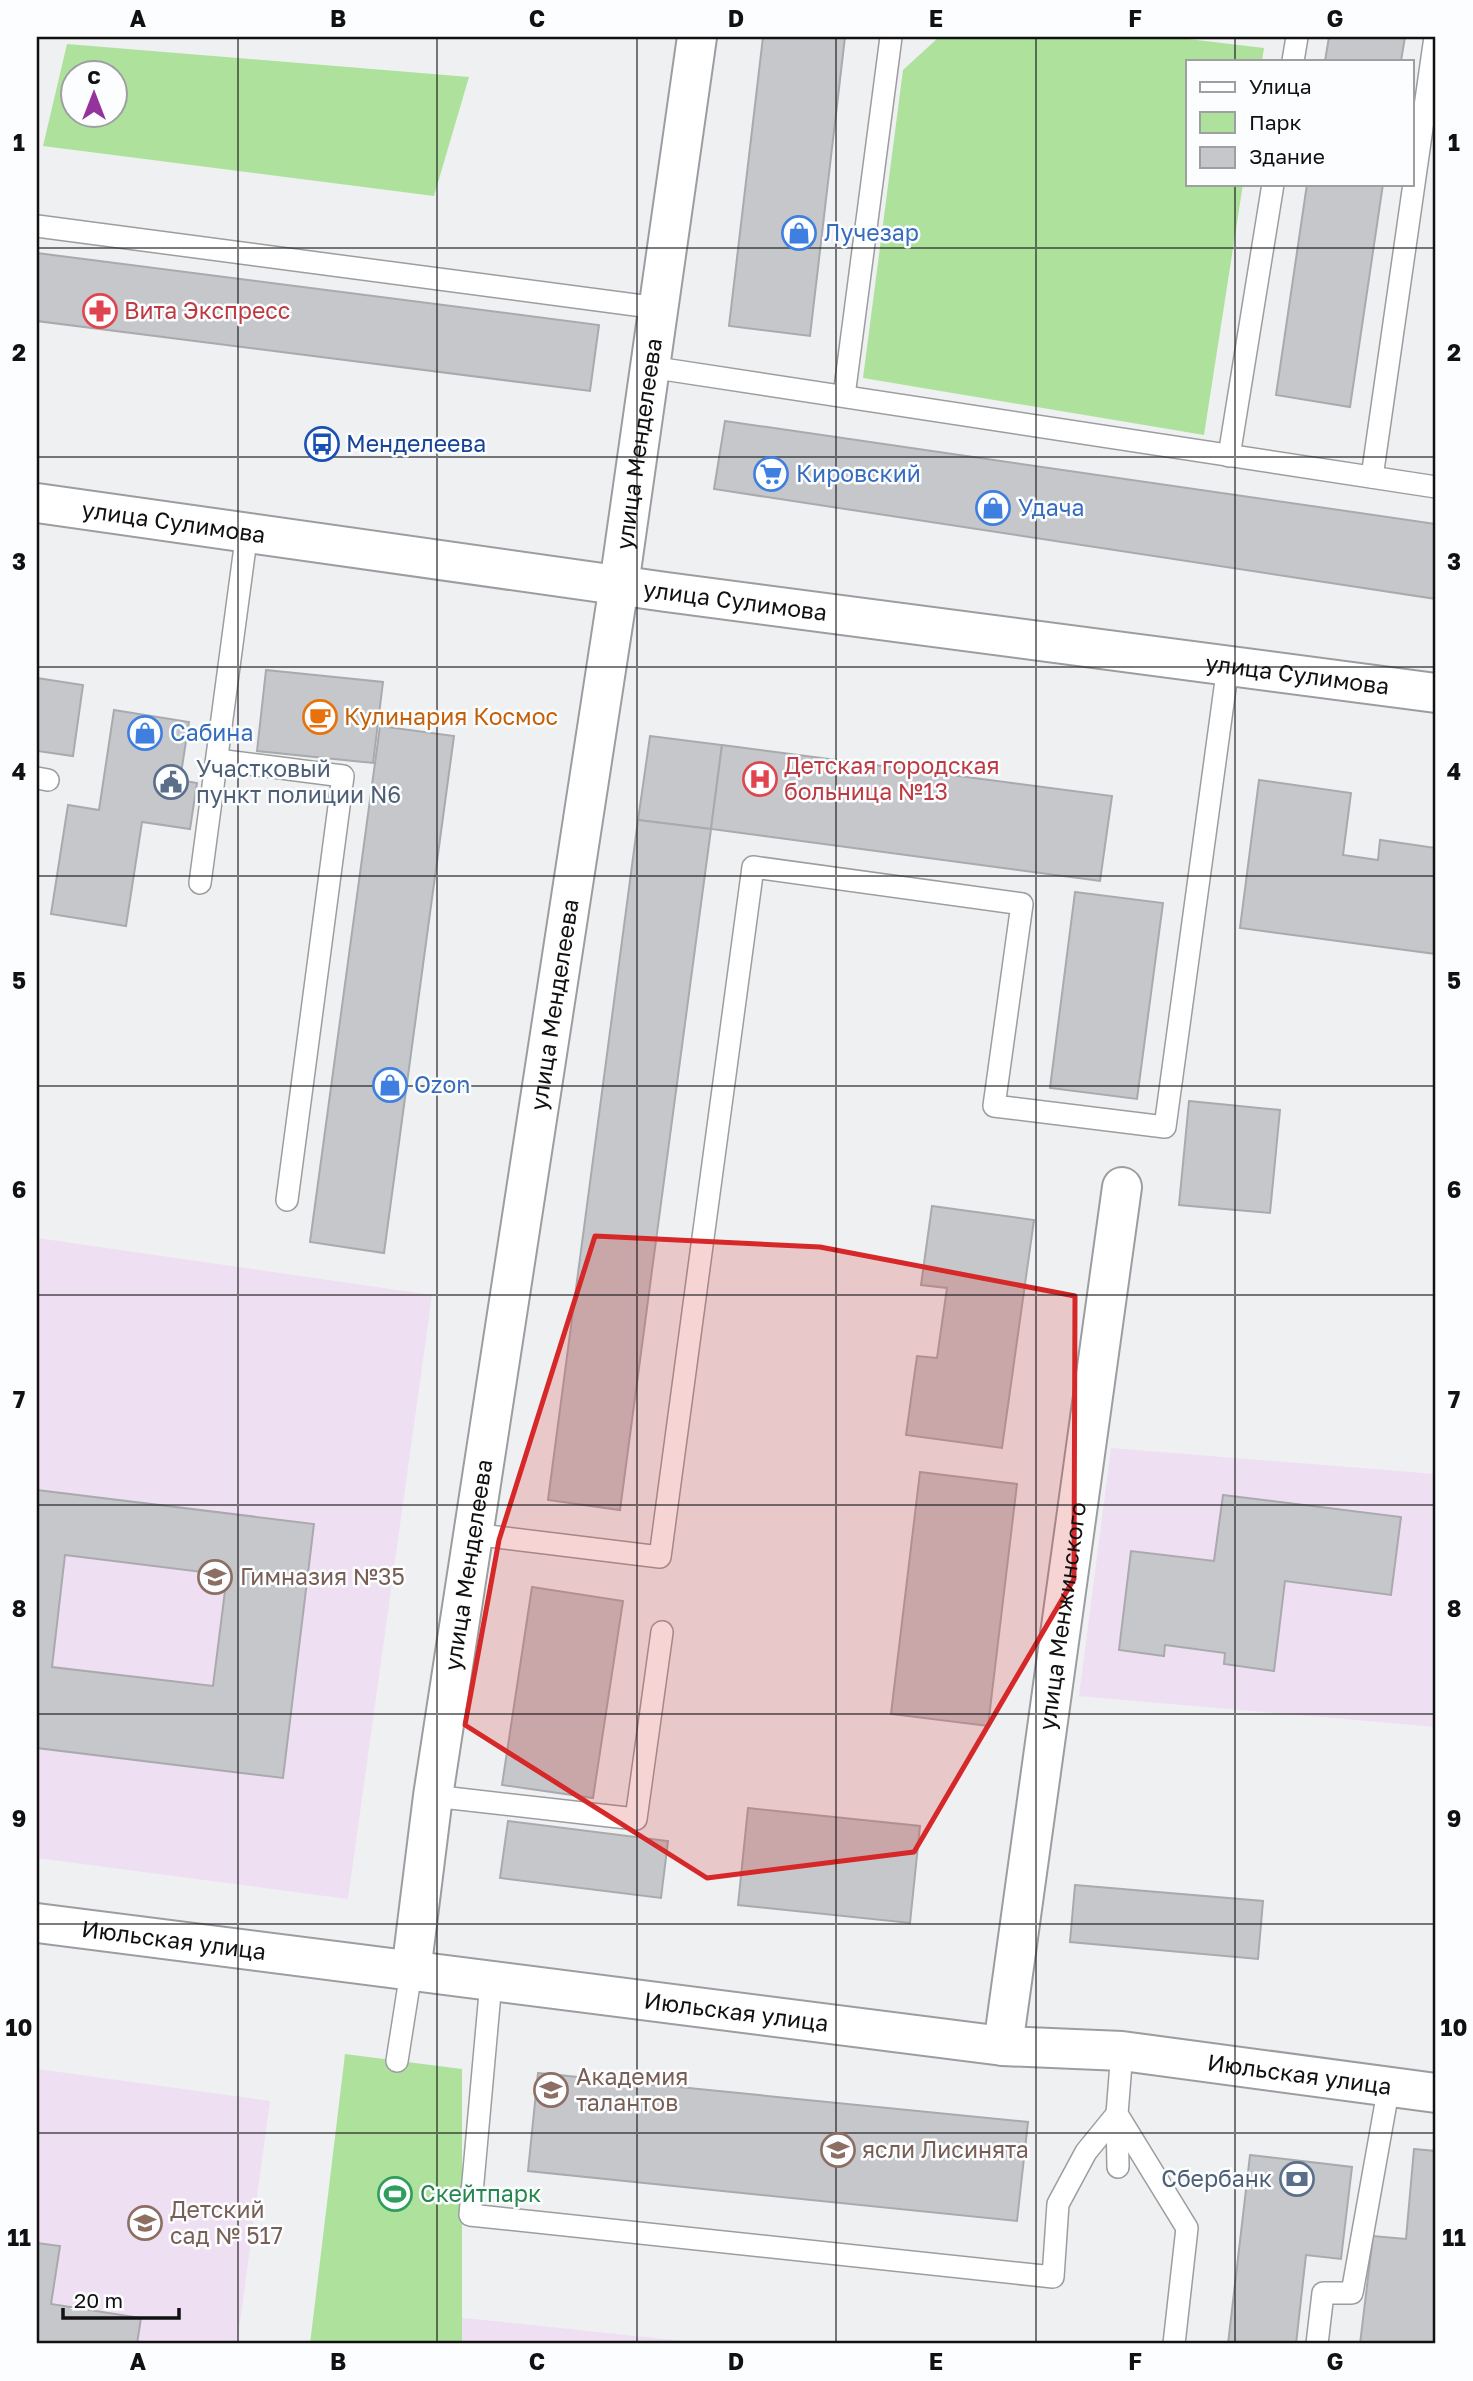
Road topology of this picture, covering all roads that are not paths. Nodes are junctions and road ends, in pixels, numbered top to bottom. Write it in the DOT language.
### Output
graph roads {
  1 [pos="696,37"];
  2 [pos="891,37"];
  3 [pos="1297,37"];
  4 [pos="1435,37"];
  5 [pos="1293,60"];
  6 [pos="1414,184"];
  7 [pos="1273,186"];
  8 [pos="1414,186"];
  9 [pos="37,226"];
  10 [pos="658,308"];
  11 [pos="650,367"];
  12 [pos="844,396"];
  13 [pos="1229,456"];
  14 [pos="1372,477"];
  15 [pos="1436,487"];
  16 [pos="37,503"];
  17 [pos="247,532"];
  18 [pos="619,585"];
  19 [pos="1228,666"];
  20 [pos="1436,693"];
  21 [pos="217,760"];
  22 [pos="200,883"];
  23 [pos="1122,1187"];
  24 [pos="287,1200"];
  25 [pos="473,1534"];
  26 [pos="662,1632"];
  27 [pos="433,1796"];
  28 [pos="37,1923"];
  29 [pos="411,1972"];
  30 [pos="491,1982"];
  31 [pos="1003,2046"];
  32 [pos="1122,2051"];
  33 [pos="397,2061"];
  34 [pos="1389,2086"];
  35 [pos="1436,2093"];
  36 [pos="1116,2114"];
  37 [pos="1118,2166"];
  38 [pos="1174,2344"];
  39 [pos="1317,2344"];
  1 -- 10 [label="street, улица Менделеева"];
  2 -- 12 [label="lane"];
  3 -- 5 [label="lane"];
  4 -- 6 [label="lane"];
  7 -- 13 [label="lane"];
  8 -- 14 [label="lane"];
  9 -- 10 [label="lane"];
  10 -- 11 [label="street, улица Менделеева"];
  11 -- 12 [label="lane"];
  11 -- 18 [label="street, улица Менделеева"];
  12 -- 13 [label="lane"];
  13 -- 14 [label="lane"];
  14 -- 15 [label="lane"];
  16 -- 17 [label="street, улица Сулимова"];
  17 -- 18 [label="street, улица Сулимова"];
  17 -- 21 [label="lane"];
  18 -- 19 [label="street, улица Сулимова"];
  18 -- 25 [label="street, улица Менделеева"];
  19 -- 20 [label="street, улица Сулимова"];
  19 -- 25 [label="lane"];
  21 -- 22 [label="lane"];
  21 -- 24 [label="lane"];
  23 -- 31 [label="street, улица Менжинского"];
  25 -- 27 [label="street, улица Менделеева"];
  26 -- 27 [label="lane"];
  27 -- 29 [label="street, улица Менделеева"];
  28 -- 29 [label="street, Июльская улица"];
  29 -- 30 [label="street, Июльская улица"];
  29 -- 33 [label="lane"];
  30 -- 31 [label="street, Июльская улица"];
  30 -- 36 [label="lane"];
  31 -- 32 [label="street, Июльская улица"];
  32 -- 34 [label="street, Июльская улица"];
  32 -- 36 [label="lane"];
  34 -- 35 [label="street, Июльская улица"];
  34 -- 39 [label="lane"];
  36 -- 37 [label="lane"];
  36 -- 38 [label="lane"];
}
